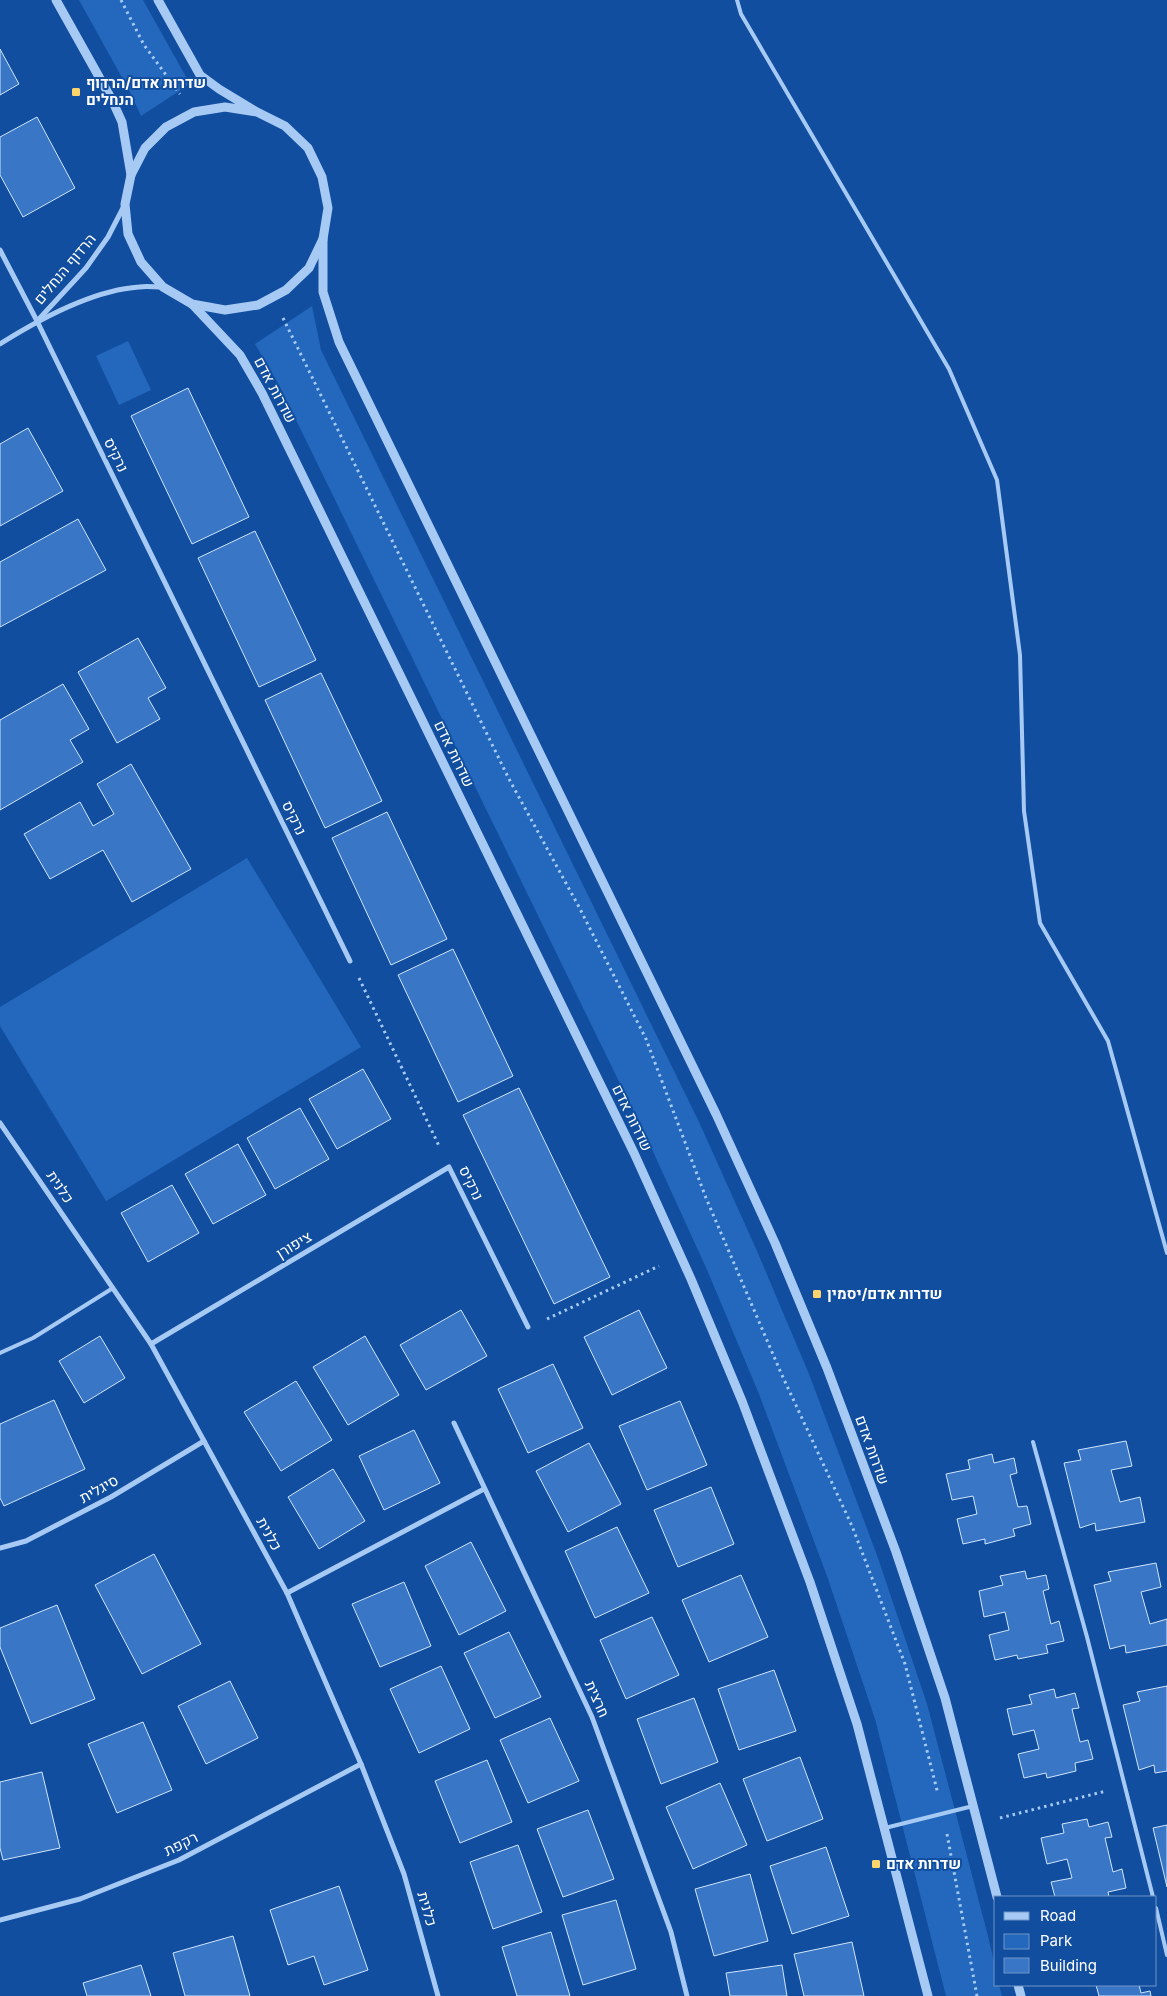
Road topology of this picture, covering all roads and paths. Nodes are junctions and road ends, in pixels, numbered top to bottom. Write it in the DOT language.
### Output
graph roads {
  1 [pos="56,0"];
  2 [pos="122,0"];
  3 [pos="158,0"];
  4 [pos="737,0"];
  5 [pos="194,112"];
  6 [pos="256,112"];
  7 [pos="130,175"];
  8 [pos="125,204"];
  9 [pos="323,240"];
  10 [pos="0,250"];
  11 [pos="163,287"];
  12 [pos="273,297"];
  13 [pos="192,304"];
  14 [pos="37,321"];
  15 [pos="0,344"];
  16 [pos="350,961"];
  17 [pos="0,1123"];
  18 [pos="449,1167"];
  19 [pos="1167,1253"];
  20 [pos="680,1256"];
  21 [pos="113,1288"];
  22 [pos="528,1327"];
  23 [pos="151,1344"];
  24 [pos="0,1353"];
  25 [pos="454,1423"];
  26 [pos="204,1441"];
  27 [pos="1033,1442"];
  28 [pos="484,1489"];
  29 [pos="0,1548"];
  30 [pos="287,1593"];
  31 [pos="361,1764"];
  32 [pos="1126,1786"];
  33 [pos="973,1805"];
  34 [pos="943,1813"];
  35 [pos="978,1824"];
  36 [pos="885,1828"];
  37 [pos="997,1896"];
  38 [pos="1153,1896"];
  39 [pos="1157,1912"];
  40 [pos="0,1920"];
  41 [pos="1167,1955"];
  42 [pos="438,1996"];
  43 [pos="687,1996"];
  44 [pos="928,1996"];
  45 [pos="977,1996"];
  1 -- 7 [label="street, שדרות אדם"];
  2 -- 5 [label="path"];
  3 -- 6 [label="street, שדרות אדם"];
  4 -- 19 [label="lane"];
  5 -- 6 [label="street, שדרות אדם"];
  5 -- 7 [label="street, שדרות אדם"];
  6 -- 9 [label="street, שדרות אדם"];
  7 -- 8 [label="street, שדרות אדם"];
  8 -- 11 [label="street, שדרות אדם"];
  8 -- 14 [label="street, הרדוף הנחלים"];
  9 -- 12 [label="street, שדרות אדם"];
  9 -- 33 [label="street, שדרות אדם"];
  10 -- 14 [label="street, נרקיס"];
  11 -- 13 [label="street, שדרות אדם"];
  11 -- 14 [label="street, הרדוף הנחלים"];
  12 -- 13 [label="street, שדרות אדם"];
  12 -- 34 [label="path"];
  13 -- 20 [label="street, שדרות אדם"];
  14 -- 15 [label="street, הרדוף הנחלים"];
  14 -- 16 [label="street, נרקיס"];
  16 -- 18 [label="path, נרקיס"];
  17 -- 21 [label="street, כלנית"];
  18 -- 22 [label="street, נרקיס"];
  18 -- 23 [label="street, ציפורן"];
  20 -- 22 [label="path"];
  20 -- 36 [label="street, שדרות אדם"];
  21 -- 23 [label="street, כלנית"];
  21 -- 24 [label="lane"];
  23 -- 26 [label="street, כלנית"];
  25 -- 28 [label="street, חרצית"];
  26 -- 29 [label="street, סיגלית"];
  26 -- 30 [label="street, כלנית"];
  27 -- 32 [label="lane"];
  28 -- 30 [label="street"];
  28 -- 43 [label="street, חרצית"];
  30 -- 31 [label="street, כלנית"];
  31 -- 40 [label="street, רקפת"];
  31 -- 42 [label="street, כלנית"];
  32 -- 35 [label="path"];
  32 -- 38 [label="lane"];
  33 -- 34 [label="lane"];
  33 -- 35 [label="street, שדרות אדם"];
  34 -- 36 [label="lane"];
  34 -- 45 [label="path"];
  35 -- 37 [label="street, שדרות אדם"];
  36 -- 44 [label="street, שדרות אדם"];
  39 -- 41 [label="lane"];
}
